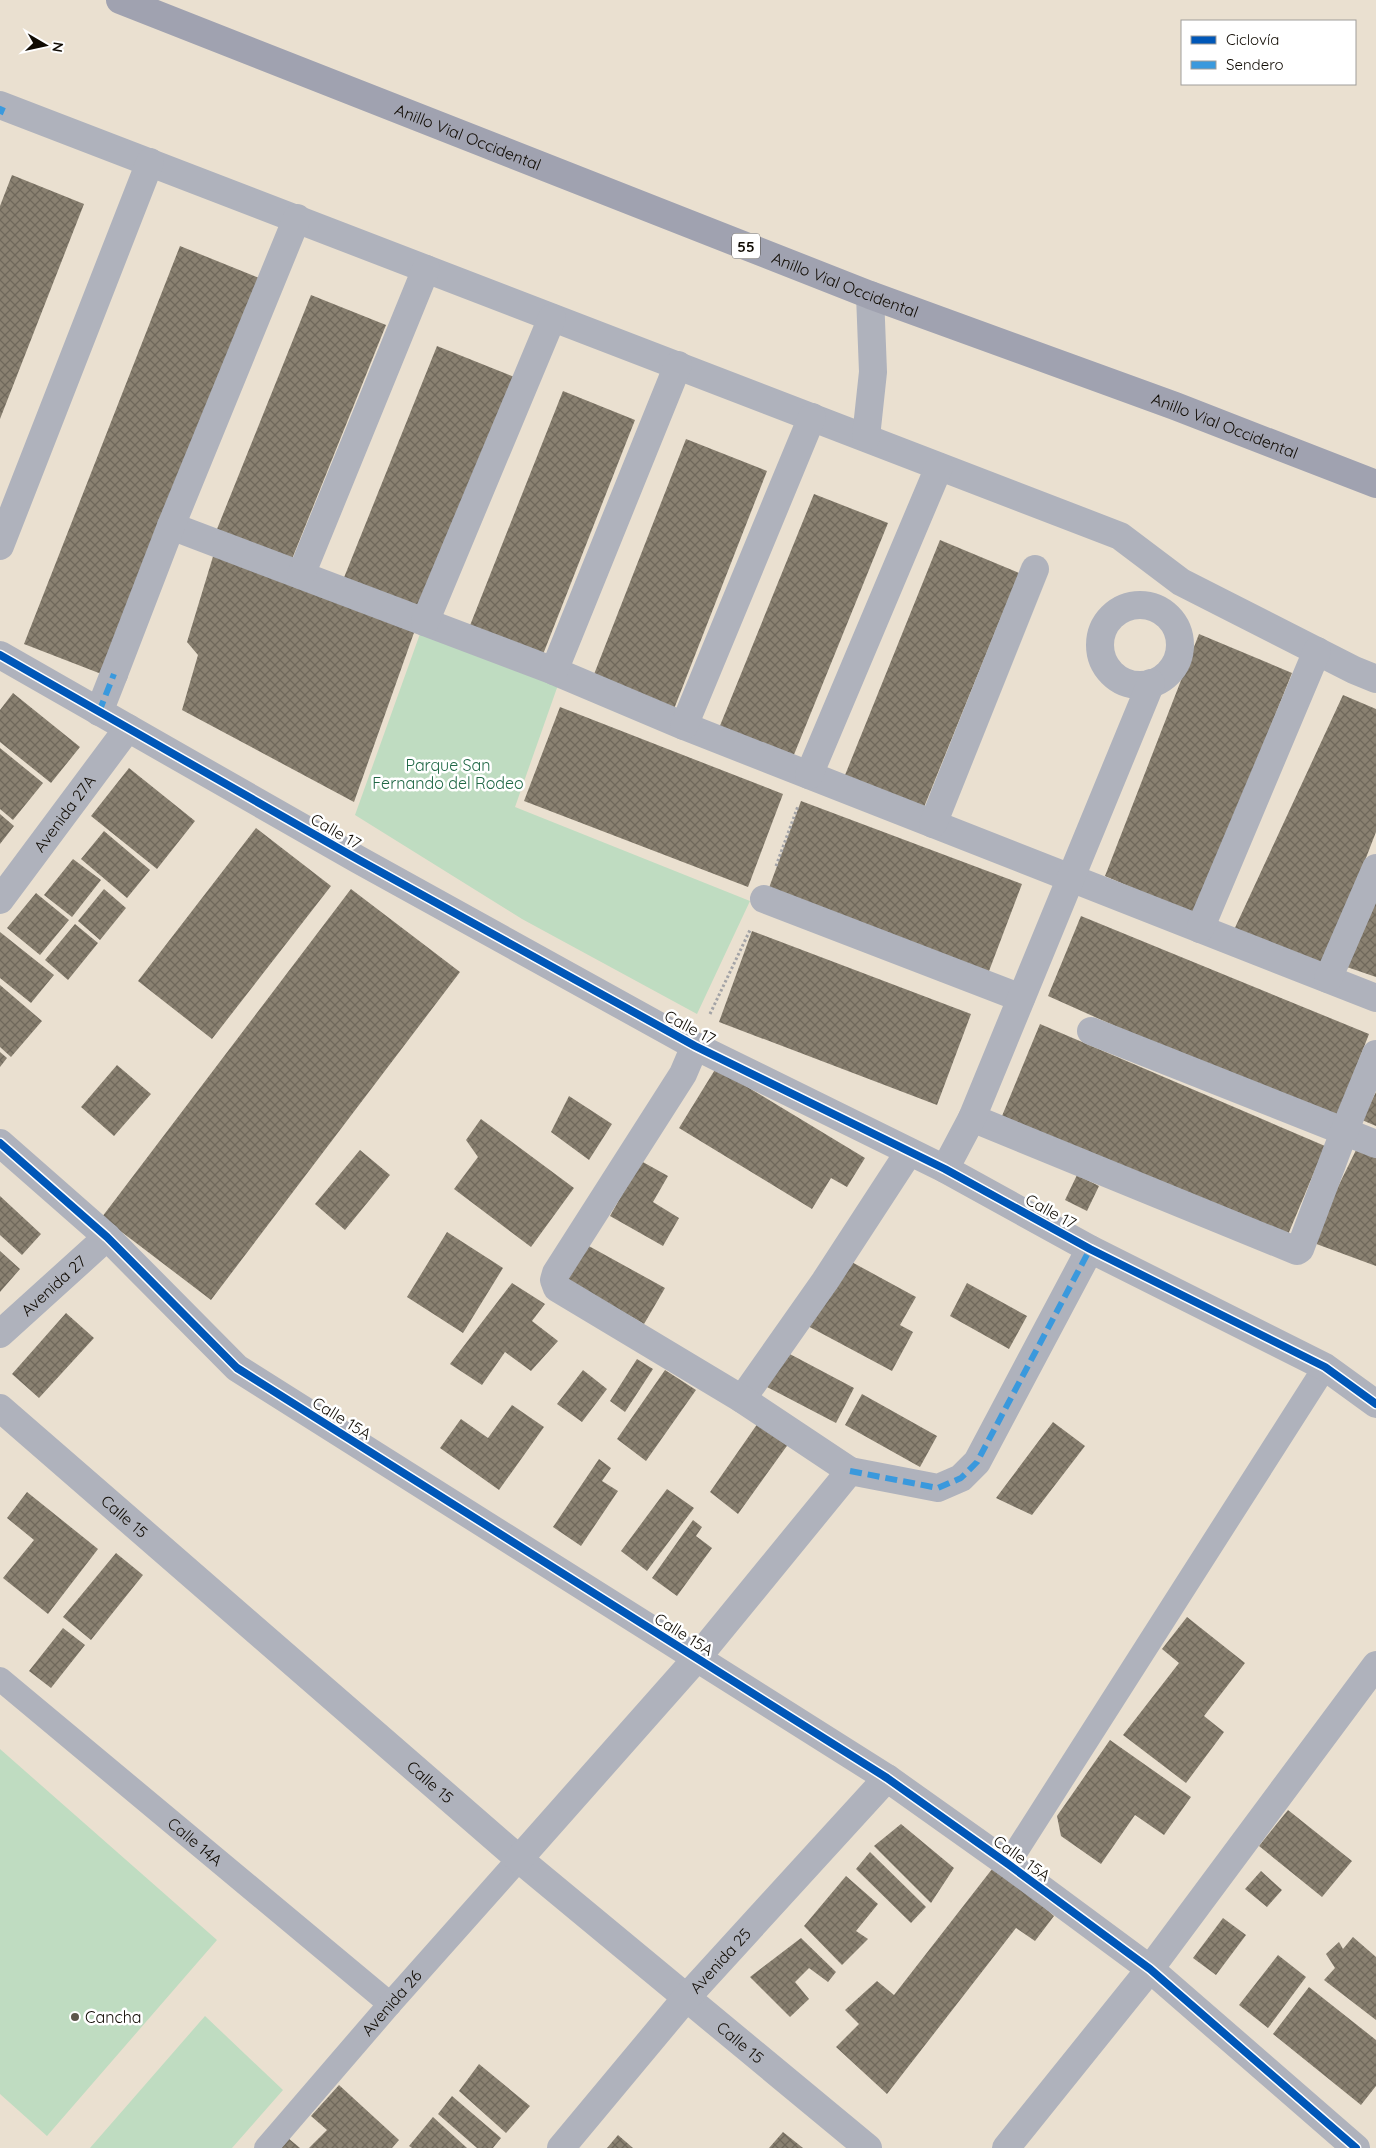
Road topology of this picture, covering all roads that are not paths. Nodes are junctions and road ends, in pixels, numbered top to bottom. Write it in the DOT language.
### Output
graph roads {
  1 [pos="120,0"];
  2 [pos="1,109"];
  3 [pos="150,162"];
  4 [pos="297,218"];
  5 [pos="426,269"];
  6 [pos="870,295"];
  7 [pos="552,318"];
  8 [pos="678,365"];
  9 [pos="812,417"];
  10 [pos="866,437"];
  11 [pos="939,467"];
  12 [pos="1376,484"];
  13 [pos="171,526"];
  14 [pos="0,546"];
  15 [pos="1035,569"];
  16 [pos="301,575"];
  17 [pos="425,622"];
  18 [pos="1317,651"];
  19 [pos="0,655"];
  20 [pos="554,671"];
  21 [pos="1376,679"];
  22 [pos="1151,683"];
  23 [pos="99,712"];
  24 [pos="684,726"];
  25 [pos="128,728"];
  26 [pos="809,775"];
  27 [pos="933,824"];
  28 [pos="1376,868"];
  29 [pos="1071,878"];
  30 [pos="0,900"];
  31 [pos="764,900"];
  32 [pos="1200,929"];
  33 [pos="1328,979"];
  34 [pos="1021,998"];
  35 [pos="1376,998"];
  36 [pos="1091,1031"];
  37 [pos="695,1046"];
  38 [pos="1376,1054"];
  39 [pos="972,1118"];
  40 [pos="1344,1132"];
  41 [pos="0,1144"];
  42 [pos="1376,1144"];
  43 [pos="909,1152"];
  44 [pos="945,1169"];
  45 [pos="107,1237"];
  46 [pos="1090,1249"];
  47 [pos="0,1334"];
  48 [pos="1325,1367"];
  49 [pos="742,1399"];
  50 [pos="1376,1404"];
  51 [pos="0,1408"];
  52 [pos="850,1471"];
  53 [pos="697,1658"];
  54 [pos="1376,1665"];
  55 [pos="0,1679"];
  56 [pos="887,1778"];
  57 [pos="519,1860"];
  58 [pos="1008,1864"];
  59 [pos="1150,1969"];
  60 [pos="686,1998"];
  61 [pos="390,2004"];
  62 [pos="1376,2145"];
  63 [pos="266,2148"];
  64 [pos="561,2148"];
  65 [pos="868,2148"];
  66 [pos="1006,2148"];
  67 [pos="1356,2148"];
  68 [pos="1374,2148"];
  1 -- 6 [label="highway, Anillo Vial Occidental / 55"];
  2 -- 3 [label="street"];
  3 -- 4 [label="street"];
  3 -- 14 [label="street"];
  4 -- 5 [label="street"];
  4 -- 13 [label="street"];
  5 -- 7 [label="street"];
  5 -- 16 [label="street"];
  6 -- 10 [label="street"];
  6 -- 12 [label="highway, Anillo Vial Occidental / 55"];
  7 -- 8 [label="street"];
  7 -- 17 [label="street"];
  8 -- 9 [label="street"];
  8 -- 20 [label="street"];
  9 -- 10 [label="street"];
  9 -- 24 [label="street"];
  10 -- 11 [label="street"];
  11 -- 18 [label="street"];
  11 -- 26 [label="street"];
  13 -- 16 [label="street"];
  13 -- 23 [label="street"];
  15 -- 27 [label="street"];
  16 -- 17 [label="street"];
  17 -- 20 [label="street"];
  18 -- 21 [label="street"];
  18 -- 32 [label="street"];
  19 -- 23 [label="street, Calle 17"];
  20 -- 24 [label="street"];
  22 -- 29 [label="street"];
  23 -- 25 [label="street, Calle 17"];
  24 -- 26 [label="street"];
  25 -- 30 [label="street, Avenida 27A"];
  25 -- 37 [label="street, Calle 17"];
  26 -- 27 [label="street"];
  27 -- 29 [label="street"];
  28 -- 33 [label="street"];
  29 -- 32 [label="street"];
  29 -- 34 [label="street"];
  31 -- 34 [label="street"];
  32 -- 33 [label="street"];
  33 -- 35 [label="street"];
  34 -- 39 [label="street"];
  36 -- 40 [label="street"];
  37 -- 43 [label="street, Calle 17"];
  37 -- 49 [label="street"];
  38 -- 40 [label="street"];
  39 -- 40 [label="street"];
  39 -- 44 [label="street"];
  40 -- 42 [label="street"];
  41 -- 45 [label="street, Calle 15A"];
  43 -- 44 [label="street, Calle 17"];
  43 -- 49 [label="street"];
  44 -- 46 [label="street, Calle 17"];
  45 -- 47 [label="street, Avenida 27"];
  45 -- 53 [label="street, Calle 15A"];
  46 -- 48 [label="street, Calle 17"];
  46 -- 52 [label="street"];
  48 -- 50 [label="street, Calle 17"];
  48 -- 58 [label="lane"];
  49 -- 52 [label="street"];
  51 -- 57 [label="street, Calle 15"];
  52 -- 53 [label="street"];
  53 -- 56 [label="street, Calle 15A"];
  53 -- 57 [label="street"];
  54 -- 59 [label="street"];
  55 -- 61 [label="lane, Calle 14A"];
  56 -- 58 [label="street, Calle 15A"];
  56 -- 60 [label="street, Avenida 25"];
  57 -- 60 [label="street, Calle 15"];
  57 -- 61 [label="lane, Avenida 26"];
  58 -- 59 [label="street, Calle 15A"];
  59 -- 66 [label="street"];
  59 -- 67 [label="street, Calle 15A"];
  60 -- 64 [label="street, Avenida 25"];
  60 -- 65 [label="street, Calle 15"];
  61 -- 63 [label="lane, Avenida 26"];
  62 -- 68 [label="street"];
}
